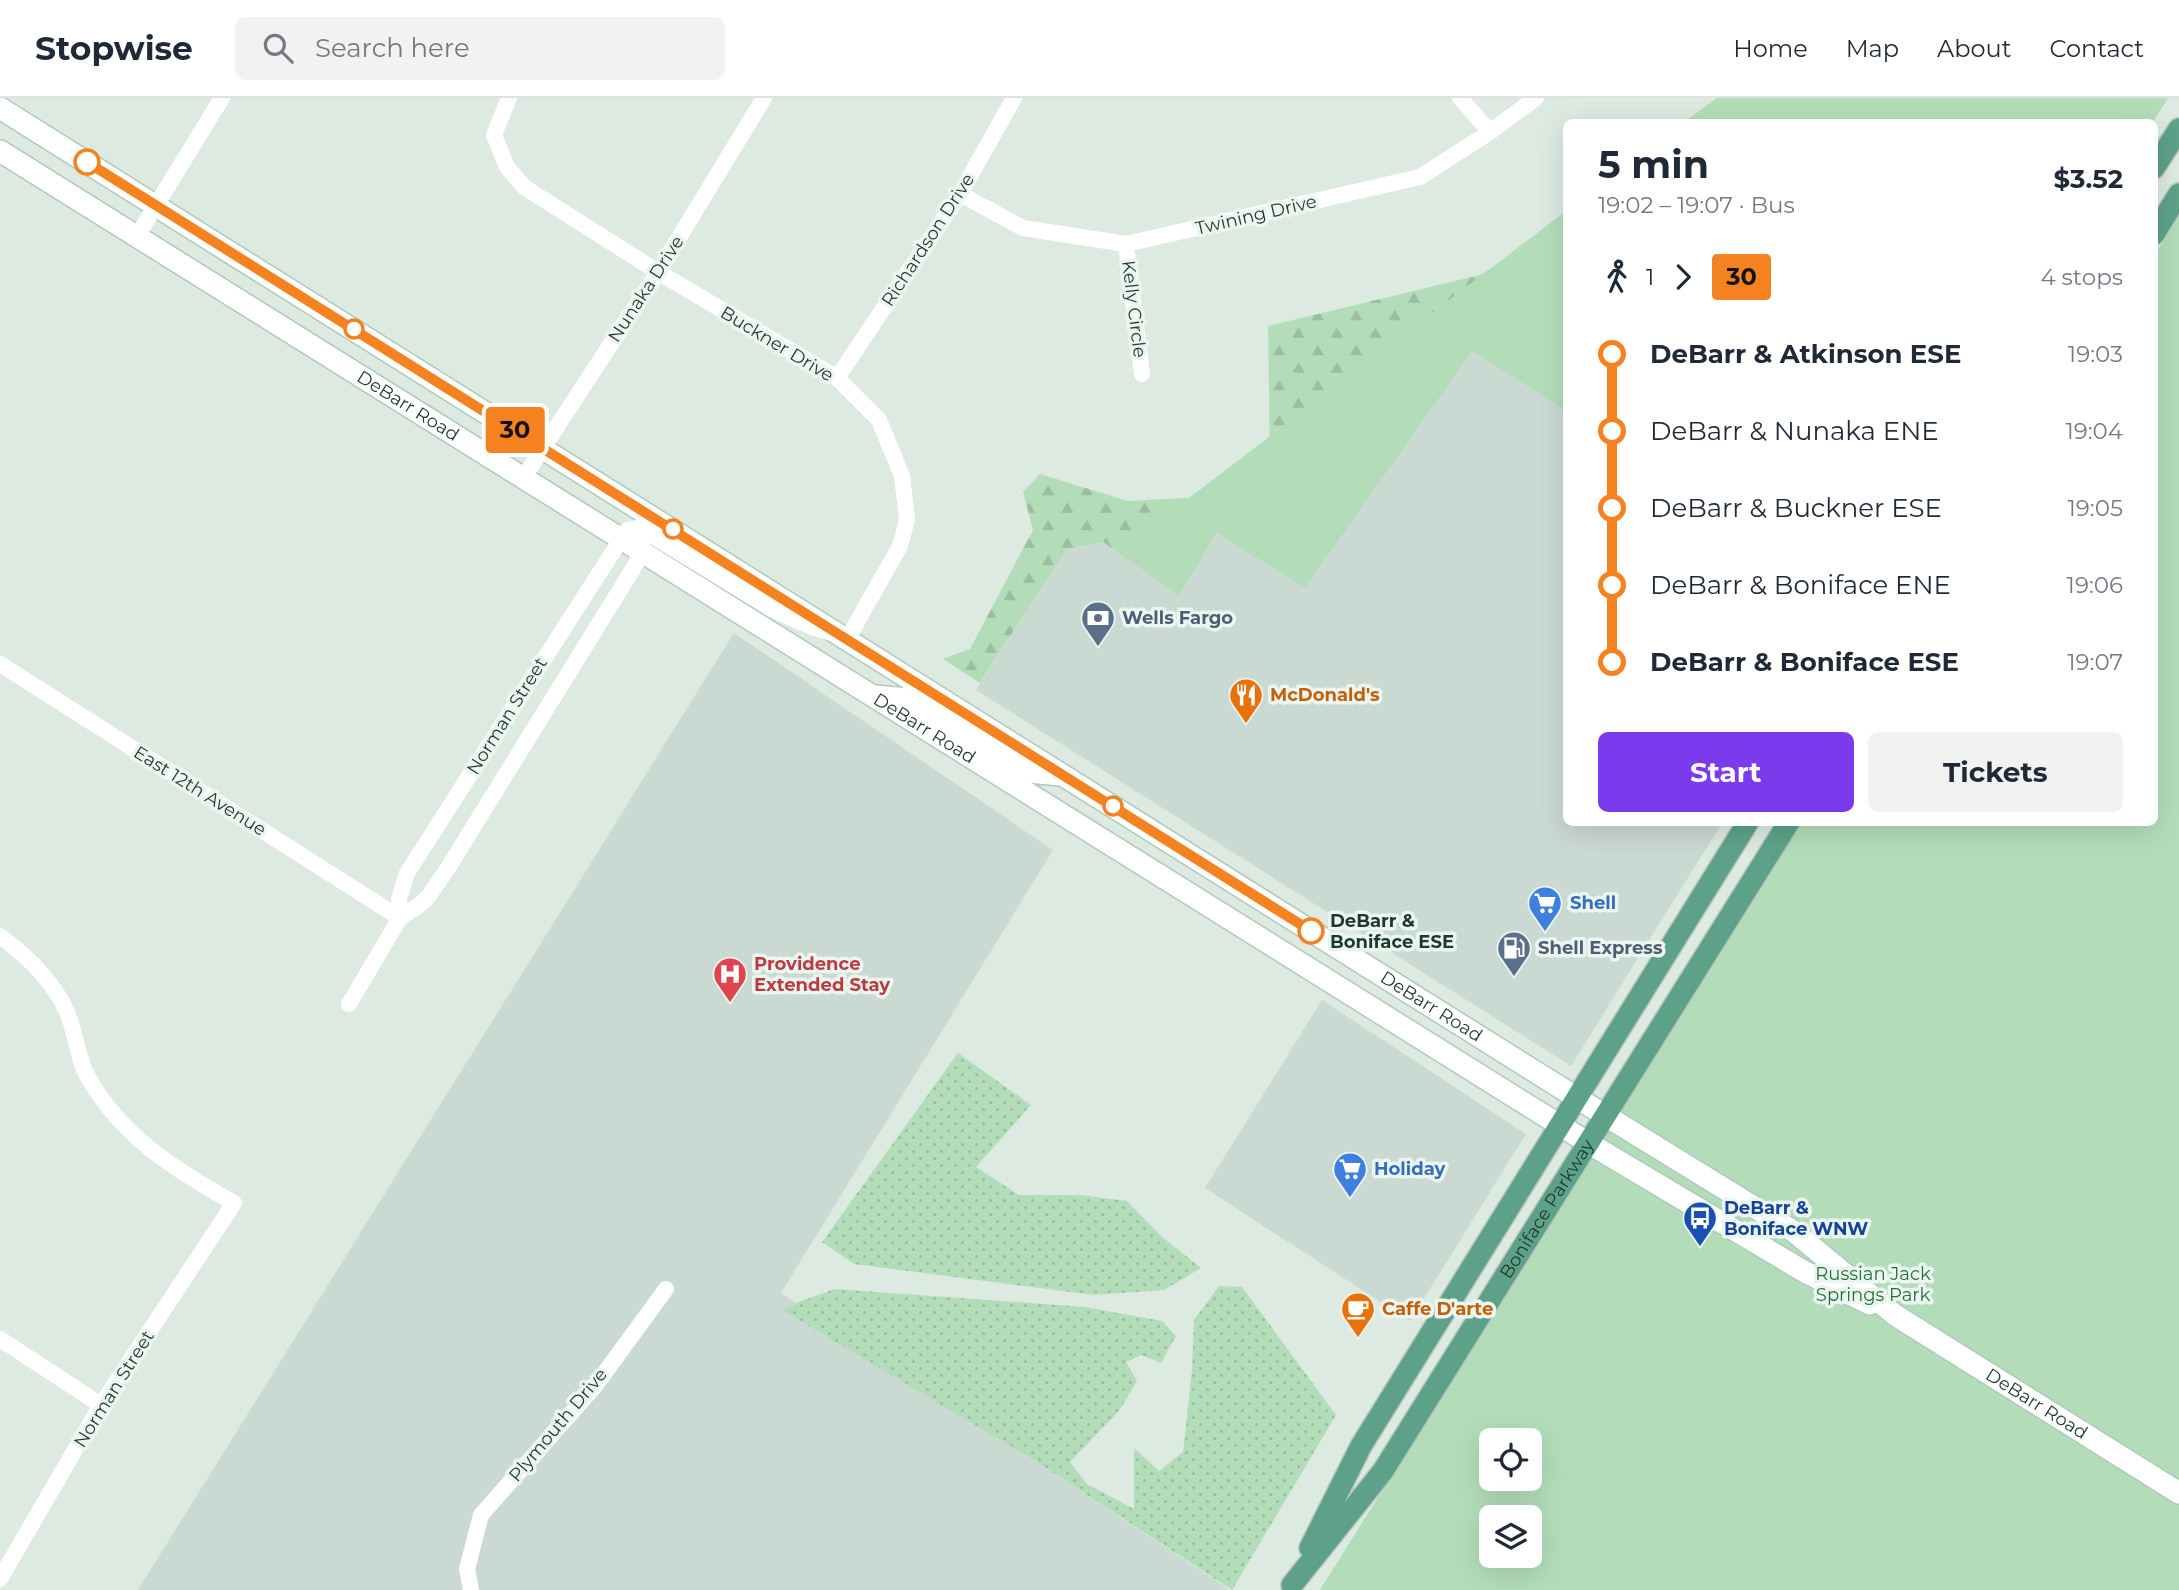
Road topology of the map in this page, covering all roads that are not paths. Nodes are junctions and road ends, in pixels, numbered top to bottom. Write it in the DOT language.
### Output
graph roads {
  1 [pos="222,98"];
  2 [pos="509,98"];
  3 [pos="764,98"];
  4 [pos="1014,98"];
  5 [pos="1460,98"];
  6 [pos="1536,98"];
  7 [pos="0,108"];
  8 [pos="2179,128"];
  9 [pos="1490,132"];
  10 [pos="0,151"];
  11 [pos="2158,162"];
  12 [pos="960,194"];
  13 [pos="2179,194"];
  14 [pos="156,205"];
  15 [pos="2158,228"];
  16 [pos="136,238"];
  17 [pos="1126,244"];
  18 [pos="658,272"];
  19 [pos="1142,374"];
  20 [pos="836,379"];
  21 [pos="543,448"];
  22 [pos="524,477"];
  23 [pos="604,486"];
  24 [pos="630,532"];
  25 [pos="641,550"];
  26 [pos="848,638"];
  27 [pos="0,664"];
  28 [pos="871,695"];
  29 [pos="1065,776"];
  30 [pos="1746,826"];
  31 [pos="1787,826"];
  32 [pos="400,918"];
  33 [pos="0,936"];
  34 [pos="349,1004"];
  35 [pos="1577,1098"];
  36 [pos="1608,1115"];
  37 [pos="1560,1125"];
  38 [pos="1590,1144"];
  39 [pos="666,1289"];
  40 [pos="1895,1315"];
  41 [pos="0,1339"];
  42 [pos="101,1405"];
  43 [pos="2179,1493"];
  44 [pos="0,1578"];
  45 [pos="1290,1588"];
  46 [pos="471,1590"];
  1 -- 14 [label="street"];
  2 -- 18 [label="street, Buckner Drive"];
  3 -- 18 [label="street, Nunaka Drive"];
  4 -- 12 [label="street, Richardson Drive"];
  5 -- 9 [label="street"];
  6 -- 9 [label="street, Twining Drive"];
  7 -- 14 [label="main road, DeBarr Road"];
  8 -- 11 [label="main road"];
  9 -- 17 [label="street, Twining Drive"];
  10 -- 16 [label="main road, DeBarr Road"];
  12 -- 17 [label="street, Twining Drive"];
  12 -- 20 [label="street, Richardson Drive"];
  13 -- 15 [label="main road"];
  14 -- 16 [label="street"];
  14 -- 21 [label="main road, DeBarr Road"];
  16 -- 22 [label="main road, DeBarr Road"];
  17 -- 19 [label="street, Kelly Circle"];
  18 -- 20 [label="street, Buckner Drive"];
  18 -- 21 [label="street, Nunaka Drive"];
  20 -- 26 [label="street, Buckner Drive"];
  21 -- 22 [label="street, Nunaka Drive"];
  21 -- 23 [label="main road, DeBarr Road"];
  22 -- 24 [label="main road, DeBarr Road"];
  23 -- 24 [label="street"];
  23 -- 26 [label="main road, DeBarr Road"];
  24 -- 25 [label="main road, DeBarr Road"];
  24 -- 26 [label="street"];
  24 -- 32 [label="street, Norman Street"];
  25 -- 28 [label="main road, DeBarr Road"];
  25 -- 32 [label="street, Norman Street"];
  26 -- 29 [label="main road, DeBarr Road"];
  27 -- 32 [label="street, East 12th Avenue"];
  28 -- 29 [label="main road"];
  28 -- 37 [label="main road, DeBarr Road"];
  29 -- 35 [label="main road, DeBarr Road"];
  30 -- 35 [label="main road, Boniface Parkway"];
  31 -- 36 [label="main road, Boniface Parkway"];
  32 -- 34 [label="street, Norman Street"];
  33 -- 42 [label="street, Norman Street"];
  35 -- 36 [label="main road, DeBarr Road"];
  35 -- 37 [label="main road, Boniface Parkway"];
  36 -- 38 [label="main road, Boniface Parkway"];
  36 -- 40 [label="main road, DeBarr Road"];
  37 -- 38 [label="main road, DeBarr Road"];
  37 -- 45 [label="main road, Boniface Parkway"];
  38 -- 40 [label="main road, DeBarr Road"];
  38 -- 45 [label="main road, Boniface Parkway"];
  39 -- 46 [label="street, Plymouth Drive"];
  40 -- 43 [label="main road, DeBarr Road"];
  41 -- 42 [label="street"];
  42 -- 44 [label="street, Norman Street"];
}
